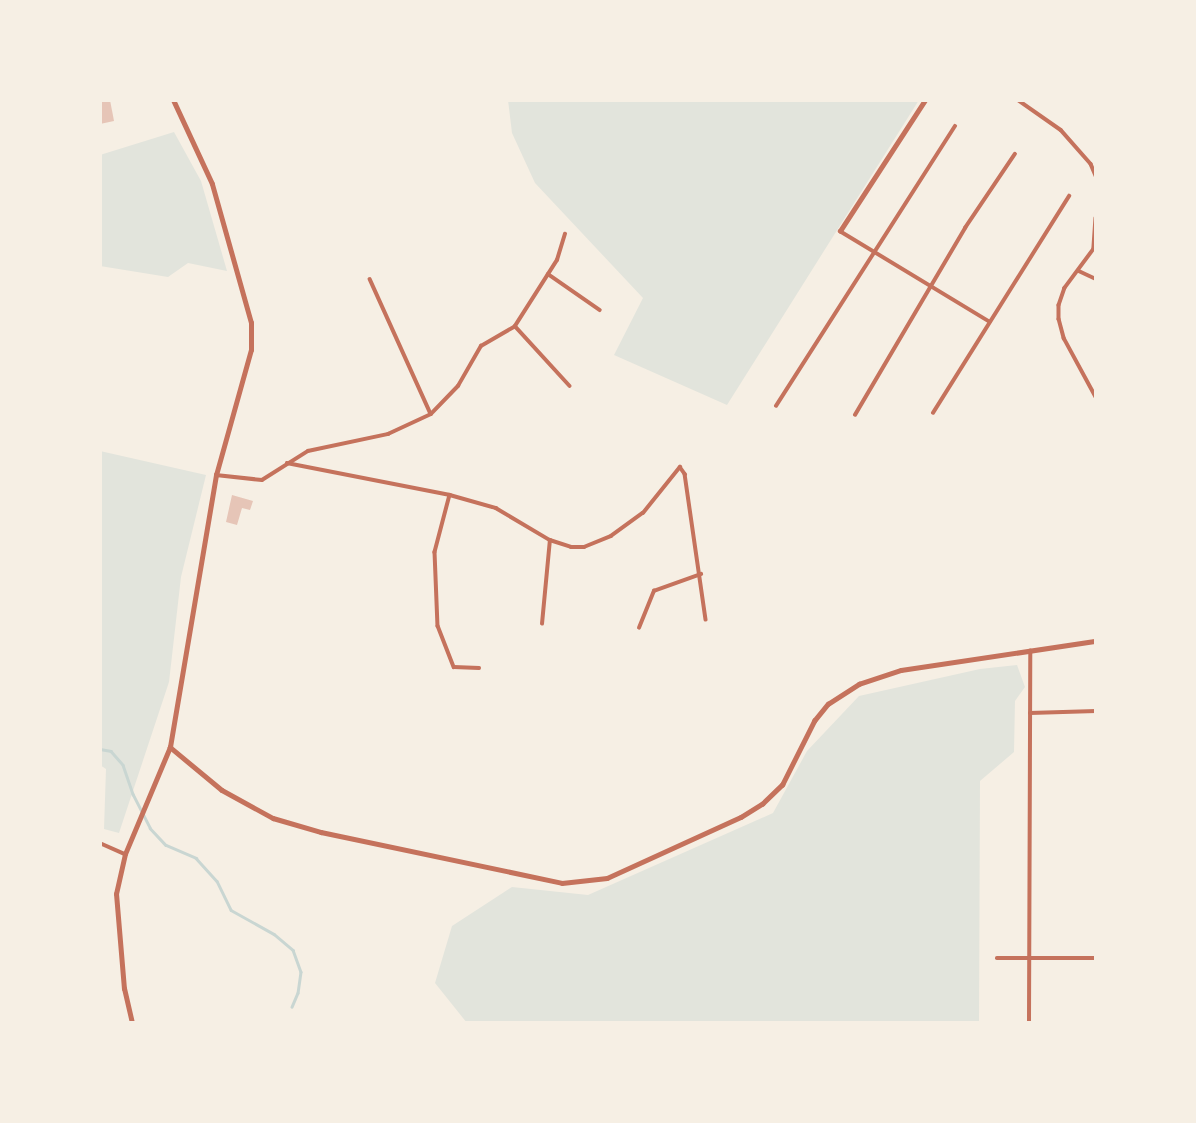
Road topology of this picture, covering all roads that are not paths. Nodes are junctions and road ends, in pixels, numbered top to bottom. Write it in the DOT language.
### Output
graph roads {
  1 [pos="173,100"];
  2 [pos="925,100"];
  3 [pos="1018,100"];
  4 [pos="955,126"];
  5 [pos="1015,154"];
  6 [pos="1096,176"];
  7 [pos="1069,196"];
  8 [pos="1096,218"];
  9 [pos="840,231"];
  10 [pos="565,234"];
  11 [pos="873,251"];
  12 [pos="1079,271"];
  13 [pos="548,274"];
  14 [pos="370,279"];
  15 [pos="1096,279"];
  16 [pos="931,286"];
  17 [pos="600,310"];
  18 [pos="990,322"];
  19 [pos="515,326"];
  20 [pos="570,386"];
  21 [pos="1096,397"];
  22 [pos="776,406"];
  23 [pos="933,413"];
  24 [pos="431,414"];
  25 [pos="855,415"];
  26 [pos="287,463"];
  27 [pos="216,475"];
  28 [pos="450,495"];
  29 [pos="550,540"];
  30 [pos="701,573"];
  31 [pos="706,619"];
  32 [pos="542,624"];
  33 [pos="639,628"];
  34 [pos="1096,641"];
  35 [pos="1030,651"];
  36 [pos="479,668"];
  37 [pos="1096,711"];
  38 [pos="1030,713"];
  39 [pos="170,747"];
  40 [pos="100,843"];
  41 [pos="124,854"];
  42 [pos="997,958"];
  43 [pos="1030,958"];
  44 [pos="1096,958"];
  45 [pos="132,1023"];
  46 [pos="1029,1023"];
  1 -- 27 [label="street"];
  2 -- 9 [label="street"];
  3 -- 6 [label="street"];
  4 -- 11 [label="street"];
  5 -- 16 [label="street"];
  7 -- 18 [label="street"];
  8 -- 12 [label="street"];
  9 -- 11 [label="street"];
  10 -- 13 [label="street"];
  11 -- 16 [label="street"];
  11 -- 22 [label="street"];
  12 -- 15 [label="street"];
  12 -- 21 [label="street"];
  13 -- 17 [label="street"];
  13 -- 19 [label="street"];
  14 -- 24 [label="street"];
  16 -- 18 [label="street"];
  16 -- 25 [label="street"];
  18 -- 23 [label="street"];
  19 -- 20 [label="street"];
  19 -- 24 [label="street"];
  24 -- 26 [label="street"];
  26 -- 27 [label="street"];
  26 -- 28 [label="street"];
  27 -- 39 [label="street"];
  28 -- 29 [label="street"];
  28 -- 36 [label="street"];
  29 -- 30 [label="street"];
  29 -- 32 [label="street"];
  30 -- 31 [label="street"];
  30 -- 33 [label="street"];
  34 -- 35 [label="street"];
  35 -- 38 [label="street"];
  35 -- 39 [label="street"];
  37 -- 38 [label="street"];
  38 -- 43 [label="street"];
  39 -- 41 [label="street"];
  40 -- 41 [label="street"];
  41 -- 45 [label="street"];
  42 -- 43 [label="street"];
  43 -- 44 [label="street"];
  43 -- 46 [label="street"];
}
